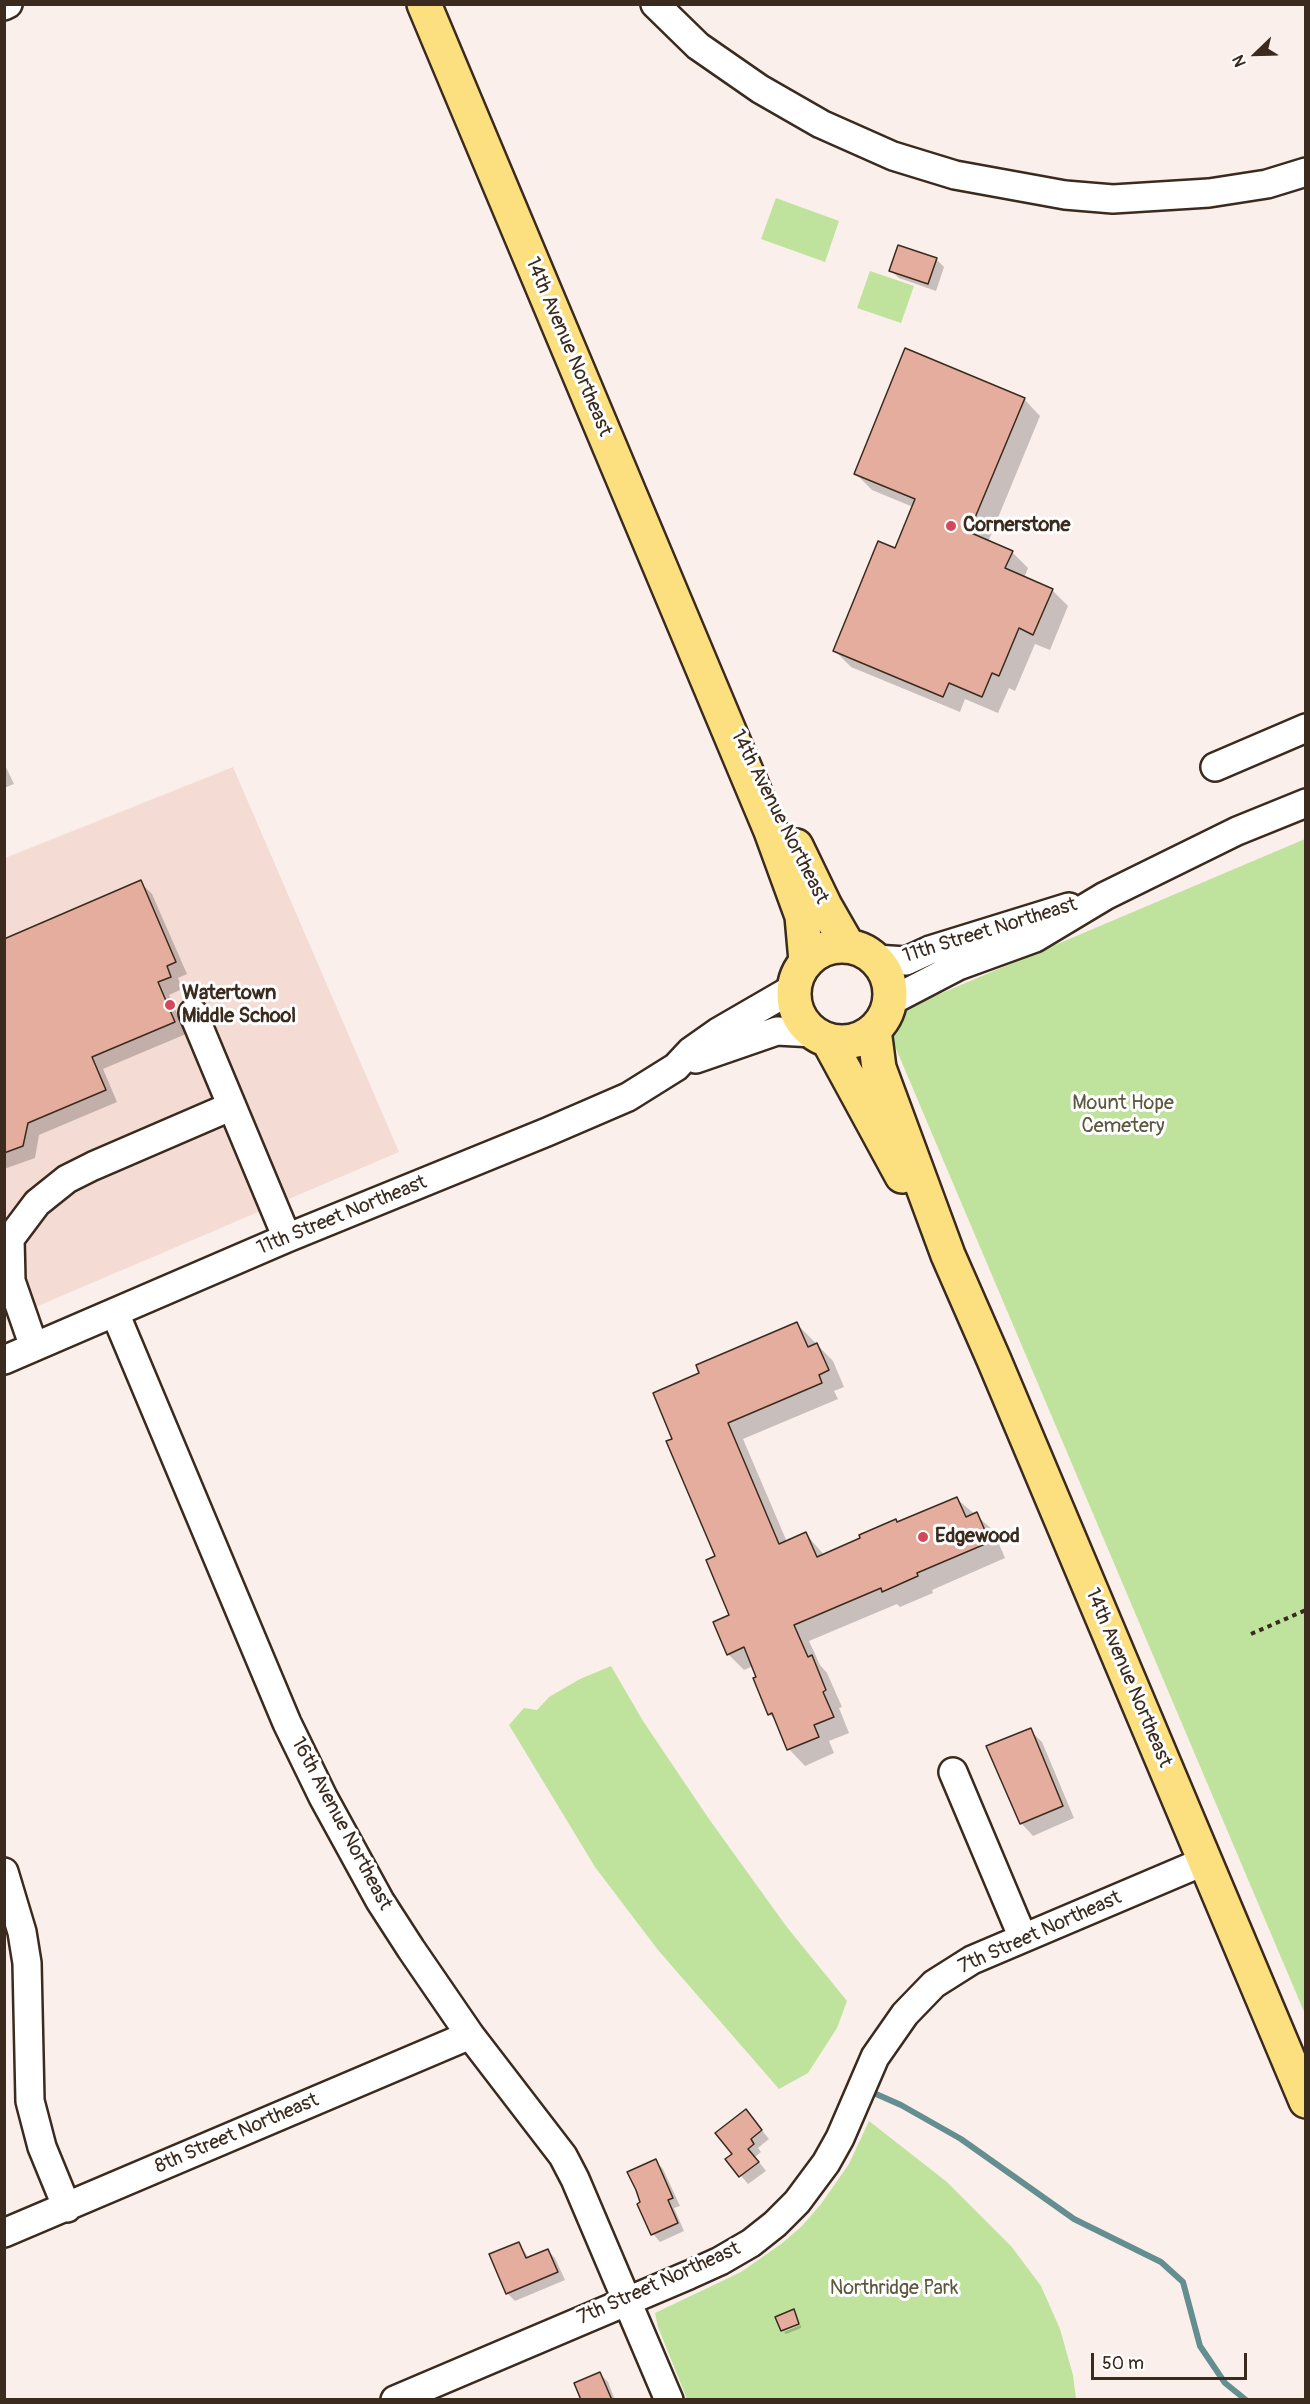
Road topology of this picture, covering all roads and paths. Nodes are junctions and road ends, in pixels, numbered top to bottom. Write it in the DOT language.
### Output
graph roads {
  1 [pos="424,4"];
  2 [pos="655,4"];
  3 [pos="1305,172"];
  4 [pos="711,689"];
  5 [pos="1305,728"];
  6 [pos="1215,767"];
  7 [pos="1305,802"];
  8 [pos="1105,896"];
  9 [pos="861,952"];
  10 [pos="800,975"];
  11 [pos="890,1002"];
  12 [pos="193,1013"];
  13 [pos="874,1030"];
  14 [pos="821,1037"];
  15 [pos="676,1067"];
  16 [pos="232,1106"];
  17 [pos="287,1238"];
  18 [pos="948,1255"];
  19 [pos="115,1313"];
  20 [pos="34,1347"];
  21 [pos="4,1360"];
  22 [pos="1305,1611"];
  23 [pos="1251,1634"];
  24 [pos="953,1772"];
  25 [pos="1205,1861"];
  26 [pos="4,1872"];
  27 [pos="1023,1938"];
  28 [pos="470,2035"];
  29 [pos="1305,2102"];
  30 [pos="67,2208"];
  31 [pos="4,2234"];
  32 [pos="627,2301"];
  33 [pos="395,2400"];
  34 [pos="669,2400"];
  1 -- 4 [label="main road, 14th Avenue Northeast"];
  2 -- 3 [label="street"];
  4 -- 9 [label="main road, 14th Avenue Northeast"];
  4 -- 10 [label="main road, 14th Avenue Northeast"];
  5 -- 6 [label="street"];
  7 -- 8 [label="street, 11th Street Northeast"];
  8 -- 9 [label="street, 11th Street Northeast"];
  8 -- 11 [label="street, 11th Street Northeast"];
  9 -- 10 [label="main road"];
  9 -- 11 [label="main road"];
  10 -- 14 [label="main road"];
  10 -- 15 [label="street, 11th Street Northeast"];
  11 -- 13 [label="main road"];
  12 -- 16 [label="street"];
  13 -- 14 [label="main road"];
  13 -- 18 [label="main road, 14th Avenue Northeast"];
  14 -- 15 [label="street, 11th Street Northeast"];
  14 -- 18 [label="main road, 14th Avenue Northeast"];
  15 -- 17 [label="street, 11th Street Northeast"];
  16 -- 17 [label="street"];
  16 -- 20 [label="street"];
  17 -- 19 [label="street, 11th Street Northeast"];
  18 -- 25 [label="main road, 14th Avenue Northeast"];
  19 -- 20 [label="street, 11th Street Northeast"];
  19 -- 28 [label="street, 16th Avenue Northeast"];
  20 -- 21 [label="street, 11th Street Northeast"];
  22 -- 23 [label="path"];
  24 -- 27 [label="street"];
  25 -- 27 [label="street, 7th Street Northeast"];
  25 -- 29 [label="main road, 14th Avenue Northeast"];
  26 -- 30 [label="street"];
  27 -- 32 [label="street, 7th Street Northeast"];
  28 -- 30 [label="street, 8th Street Northeast"];
  28 -- 32 [label="street, 16th Avenue Northeast"];
  30 -- 31 [label="street, 8th Street Northeast"];
  32 -- 33 [label="street, 7th Street Northeast"];
  32 -- 34 [label="street, 16th Avenue Northeast"];
}
